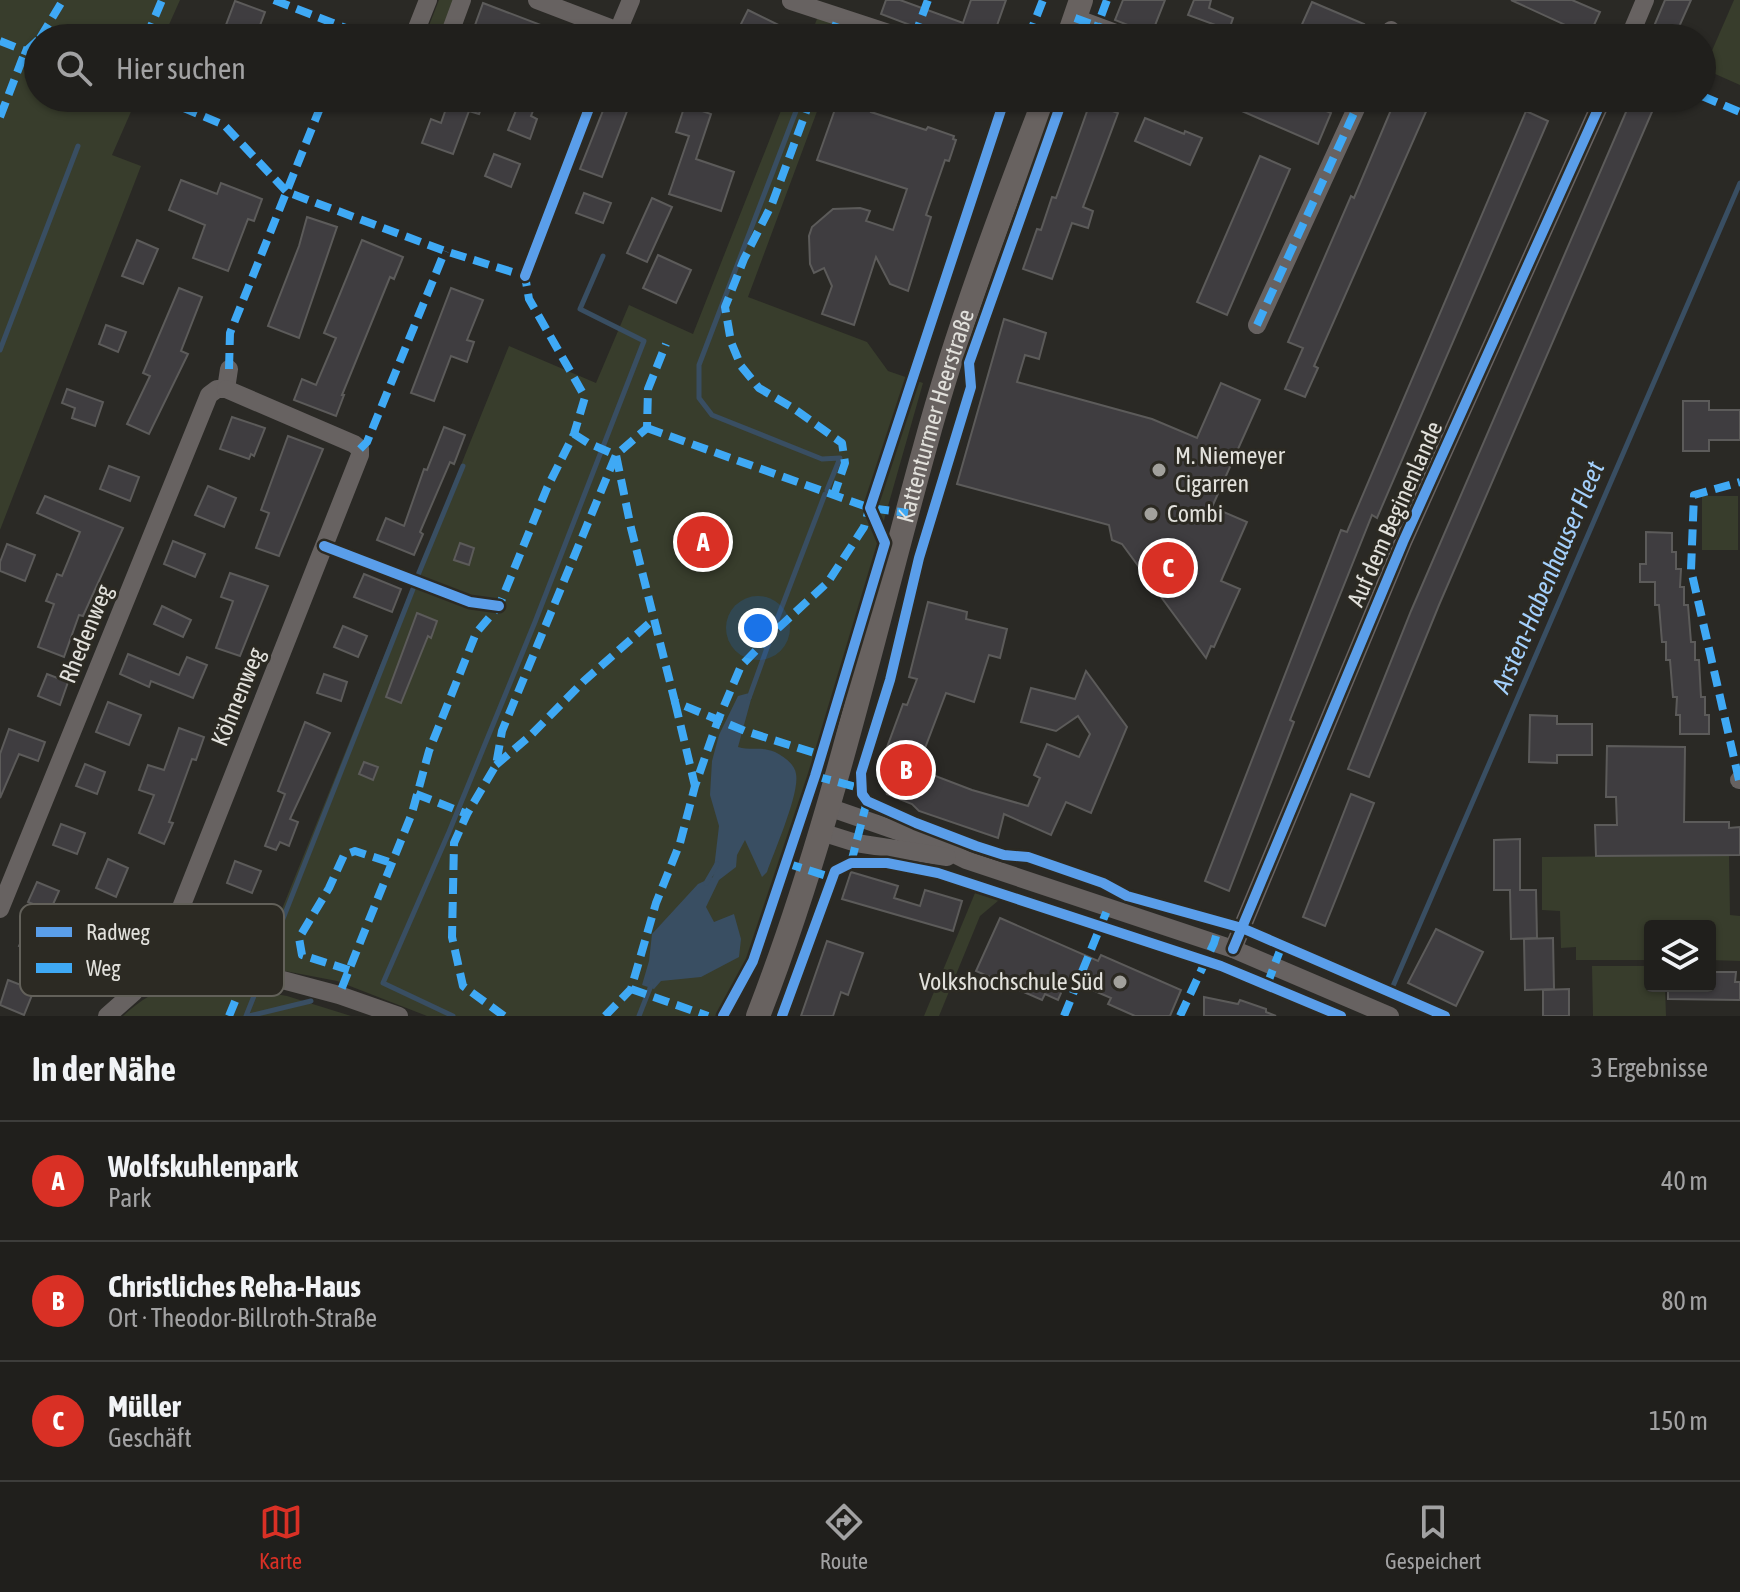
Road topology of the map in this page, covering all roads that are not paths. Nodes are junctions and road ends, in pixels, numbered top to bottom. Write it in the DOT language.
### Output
graph roads {
  1 [pos="428,0"];
  2 [pos="462,0"];
  3 [pos="537,0"];
  4 [pos="631,0"];
  5 [pos="1645,0"];
  6 [pos="791,1"];
  7 [pos="419,24"];
  8 [pos="453,24"];
  9 [pos="600,24"];
  10 [pos="621,24"];
  11 [pos="861,24"];
  12 [pos="1635,24"];
  13 [pos="1040,112"];
  14 [pos="1350,112"];
  15 [pos="1597,112"];
  16 [pos="1257,325"];
  17 [pos="229,369"];
  18 [pos="226,389"];
  19 [pos="828,807"];
  20 [pos="821,832"];
  21 [pos="966,860"];
  22 [pos="182,904"];
  23 [pos="0,909"];
  24 [pos="1233,949"];
  25 [pos="284,980"];
  26 [pos="130,996"];
  27 [pos="107,1016"];
  28 [pos="399,1016"];
  29 [pos="758,1016"];
  30 [pos="1390,1016"];
  1 -- 7 [label="street"];
  2 -- 8 [label="street"];
  3 -- 9 [label="street"];
  4 -- 10 [label="street"];
  5 -- 12 [label="street"];
  6 -- 11 [label="street"];
  13 -- 19 [label="main road, Kattenturmer Heerstraße"];
  14 -- 16 [label="street"];
  15 -- 24 [label="street, Auf dem Beginenlande"];
  17 -- 18 [label="street"];
  18 -- 22 [label="street, Köhnenweg"];
  18 -- 23 [label="street, Rhedenweg"];
  19 -- 20 [label="main road, Kattenturmer Heerstraße"];
  19 -- 21 [label="street"];
  20 -- 21 [label="street"];
  20 -- 29 [label="main road, Kattenturmer Heerstraße"];
  21 -- 24 [label="street"];
  24 -- 30 [label="street"];
  25 -- 28 [label="street"];
  26 -- 27 [label="street, Köhnenweg"];
}
